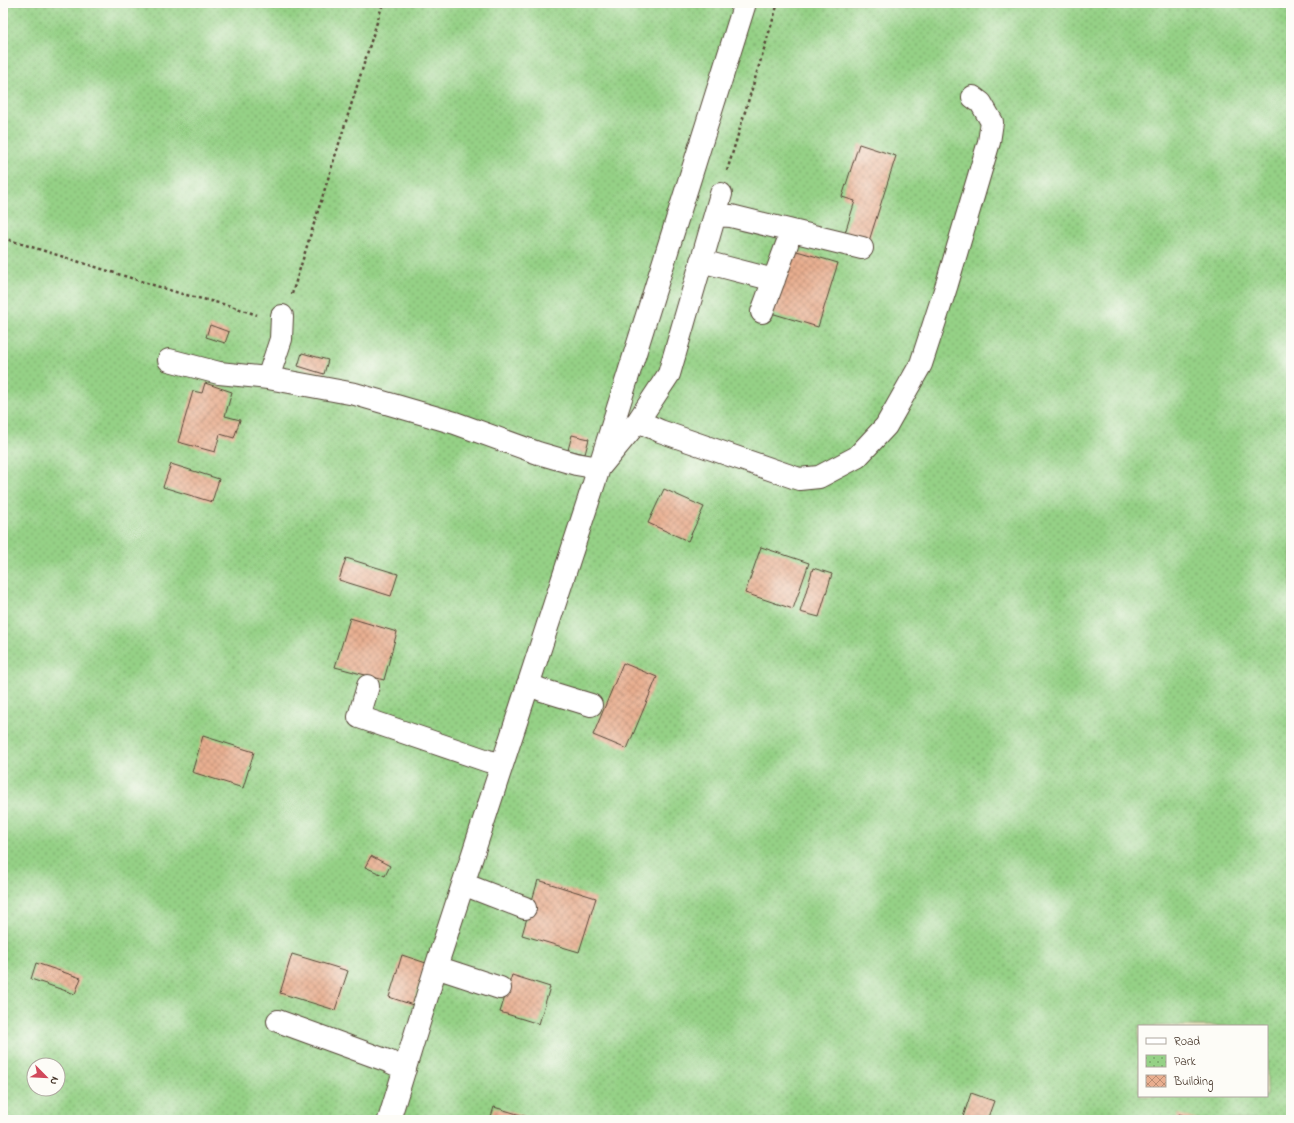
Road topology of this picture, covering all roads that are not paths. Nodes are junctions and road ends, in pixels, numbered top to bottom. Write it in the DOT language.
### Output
graph roads {
  1 [pos="745,3"];
  2 [pos="974,97"];
  3 [pos="721,194"];
  4 [pos="715,215"];
  5 [pos="787,244"];
  6 [pos="862,248"];
  7 [pos="701,261"];
  8 [pos="774,280"];
  9 [pos="762,312"];
  10 [pos="282,316"];
  11 [pos="169,360"];
  12 [pos="268,378"];
  13 [pos="638,421"];
  14 [pos="599,468"];
  15 [pos="528,684"];
  16 [pos="368,686"];
  17 [pos="591,705"];
  18 [pos="502,764"];
  19 [pos="463,884"];
  20 [pos="525,908"];
  21 [pos="436,967"];
  22 [pos="500,988"];
  23 [pos="278,1021"];
  24 [pos="405,1069"];
  25 [pos="389,1120"];
  1 -- 14 [label="street"];
  2 -- 13 [label="street"];
  3 -- 4 [label="street"];
  4 -- 6 [label="street"];
  4 -- 7 [label="street"];
  5 -- 8 [label="street"];
  7 -- 8 [label="street"];
  7 -- 13 [label="street"];
  8 -- 9 [label="street"];
  10 -- 12 [label="street"];
  11 -- 12 [label="street"];
  12 -- 14 [label="street"];
  13 -- 14 [label="street"];
  14 -- 15 [label="street"];
  15 -- 17 [label="street"];
  15 -- 18 [label="street"];
  16 -- 18 [label="street"];
  18 -- 19 [label="street"];
  19 -- 20 [label="street"];
  19 -- 21 [label="street"];
  21 -- 22 [label="street"];
  21 -- 24 [label="street"];
  23 -- 24 [label="street"];
  24 -- 25 [label="street"];
}
